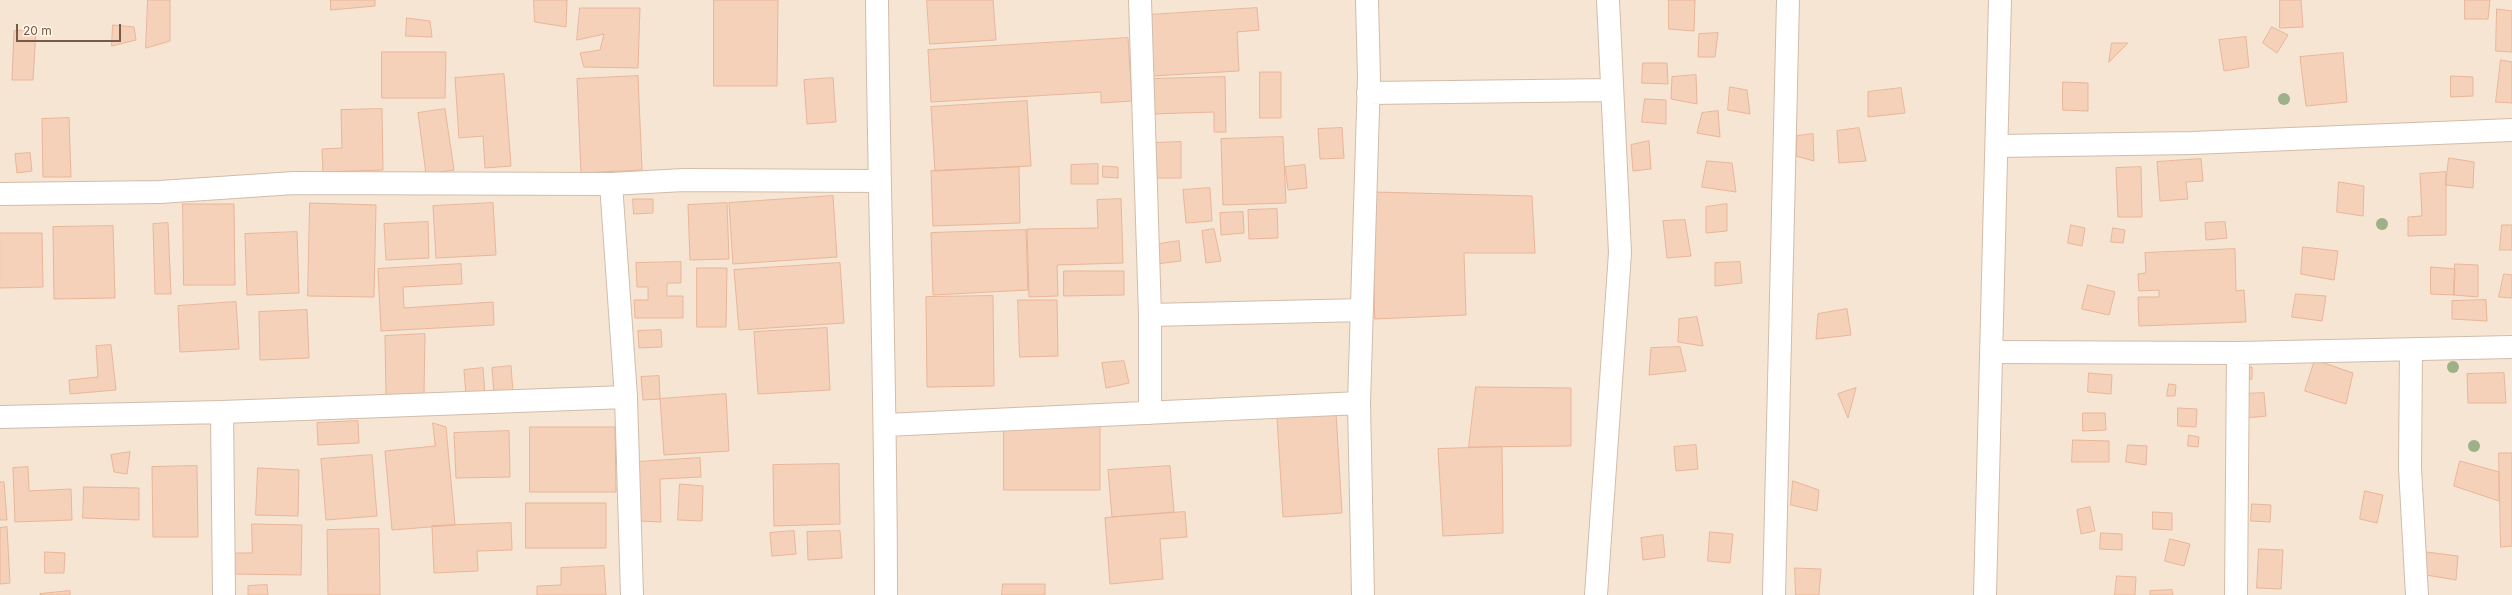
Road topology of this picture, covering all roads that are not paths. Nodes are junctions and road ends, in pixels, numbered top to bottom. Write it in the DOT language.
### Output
graph roads {
  1 [pos="877,0"];
  2 [pos="1140,0"];
  3 [pos="1367,0"];
  4 [pos="1608,0"];
  5 [pos="1788,0"];
  6 [pos="2000,0"];
  7 [pos="1612,90"];
  8 [pos="1368,93"];
  9 [pos="2512,130"];
  10 [pos="1997,146"];
  11 [pos="879,180"];
  12 [pos="611,184"];
  13 [pos="0,194"];
  14 [pos="1362,310"];
  15 [pos="1150,315"];
  16 [pos="2512,347"];
  17 [pos="2411,350"];
  18 [pos="1992,352"];
  19 [pos="2238,353"];
  20 [pos="626,397"];
  21 [pos="1359,402"];
  22 [pos="222,412"];
  23 [pos="1150,413"];
  24 [pos="0,417"];
  25 [pos="886,425"];
  26 [pos="224,595"];
  27 [pos="632,595"];
  28 [pos="886,595"];
  29 [pos="1363,595"];
  30 [pos="1596,595"];
  31 [pos="1774,595"];
  32 [pos="1986,595"];
  33 [pos="2236,595"];
  34 [pos="2417,595"];
  1 -- 11 [label="street"];
  2 -- 15 [label="street"];
  3 -- 8 [label="street"];
  4 -- 7 [label="street"];
  5 -- 31 [label="street"];
  6 -- 10 [label="street"];
  7 -- 8 [label="street"];
  7 -- 30 [label="street"];
  8 -- 14 [label="street"];
  9 -- 10 [label="street"];
  10 -- 18 [label="street"];
  11 -- 12 [label="street"];
  11 -- 25 [label="street"];
  12 -- 13 [label="street"];
  12 -- 20 [label="street"];
  14 -- 15 [label="street"];
  14 -- 21 [label="street"];
  15 -- 23 [label="street"];
  16 -- 17 [label="street"];
  17 -- 19 [label="street"];
  17 -- 34 [label="street"];
  18 -- 19 [label="street"];
  18 -- 32 [label="street"];
  19 -- 33 [label="street"];
  20 -- 22 [label="street"];
  20 -- 27 [label="street"];
  21 -- 23 [label="street"];
  21 -- 29 [label="street"];
  22 -- 24 [label="street"];
  22 -- 26 [label="street"];
  23 -- 25 [label="street"];
  25 -- 28 [label="street"];
}
